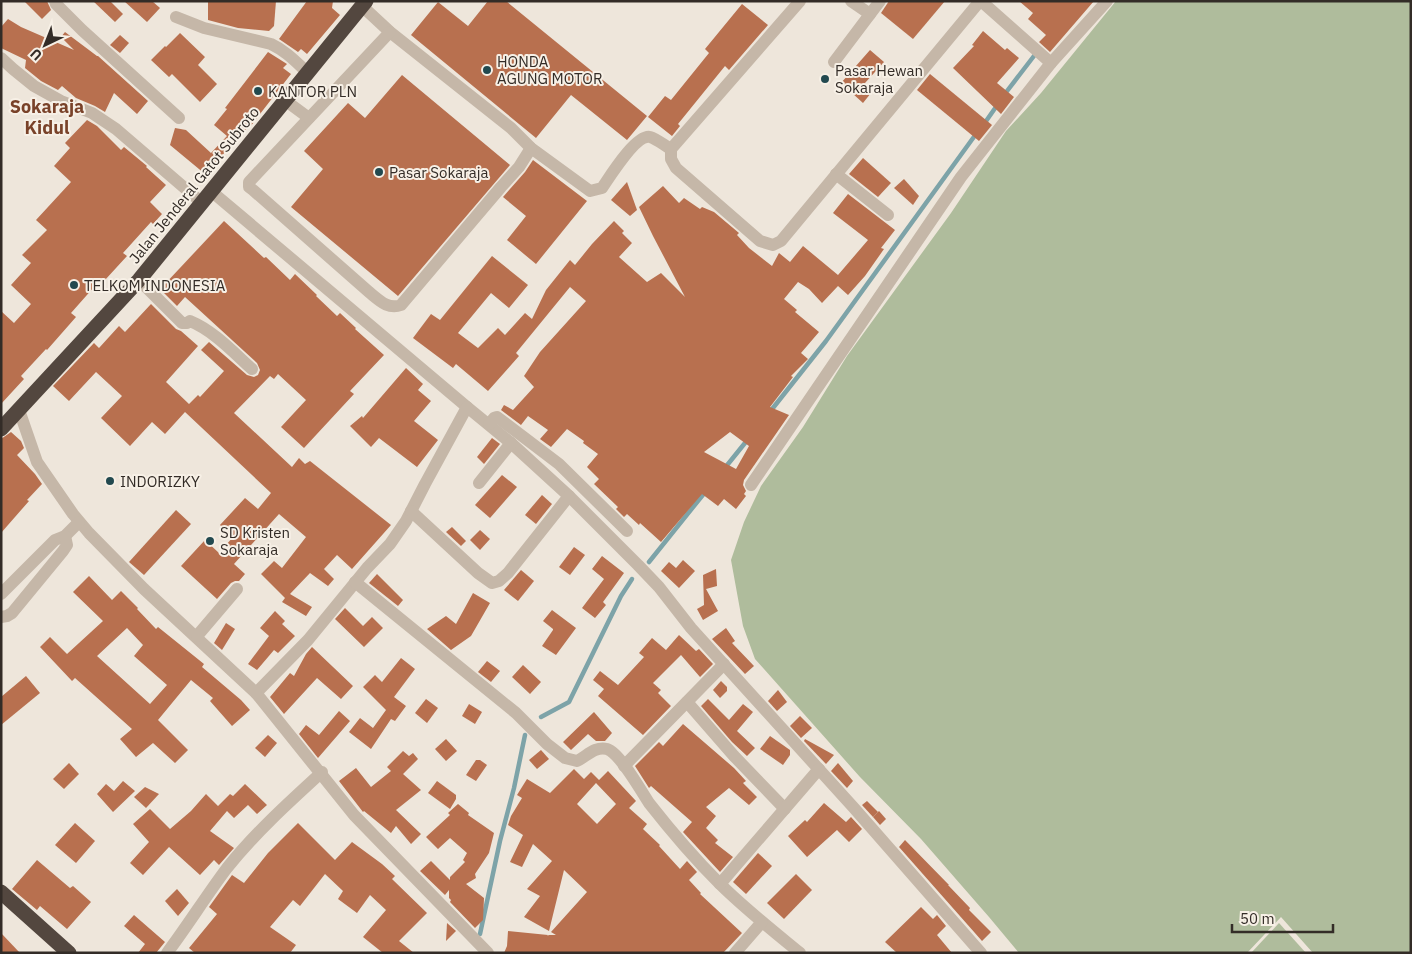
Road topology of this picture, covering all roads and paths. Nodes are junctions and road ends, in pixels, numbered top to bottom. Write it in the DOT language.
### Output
graph roads {
  1 [pos="55,1"];
  2 [pos="800,1"];
  3 [pos="851,1"];
  4 [pos="880,1"];
  5 [pos="980,1"];
  6 [pos="1107,1"];
  7 [pos="364,4"];
  8 [pos="870,14"];
  9 [pos="176,17"];
  10 [pos="390,32"];
  11 [pos="1,58"];
  12 [pos="1047,59"];
  13 [pos="834,62"];
  14 [pos="308,73"];
  15 [pos="286,101"];
  16 [pos="179,118"];
  17 [pos="309,118"];
  18 [pos="531,148"];
  19 [pos="671,149"];
  20 [pos="836,174"];
  21 [pos="206,196"];
  22 [pos="888,216"];
  23 [pos="139,280"];
  24 [pos="252,369"];
  25 [pos="467,407"];
  26 [pos="18,410"];
  27 [pos="489,424"];
  28 [pos="1,429"];
  29 [pos="511,443"];
  30 [pos="478,483"];
  31 [pos="751,485"];
  32 [pos="569,496"];
  33 [pos="411,511"];
  34 [pos="79,522"];
  35 [pos="627,531"];
  36 [pos="65,536"];
  37 [pos="355,582"];
  38 [pos="237,589"];
  39 [pos="1,594"];
  40 [pos="1,617"];
  41 [pos="197,636"];
  42 [pos="724,664"];
  43 [pos="256,693"];
  44 [pos="687,702"];
  45 [pos="624,766"];
  46 [pos="819,769"];
  47 [pos="322,772"];
  48 [pos="785,809"];
  49 [pos="720,884"];
  50 [pos="1,892"];
  51 [pos="762,922"];
  52 [pos="69,953"];
  53 [pos="167,953"];
  54 [pos="488,953"];
  55 [pos="735,953"];
  56 [pos="800,953"];
  57 [pos="981,953"];
  1 -- 16 [label="street"];
  2 -- 19 [label="street"];
  3 -- 8 [label="street"];
  4 -- 8 [label="street"];
  5 -- 12 [label="street"];
  5 -- 20 [label="street"];
  6 -- 12 [label="street"];
  7 -- 10 [label="street"];
  7 -- 14 [label="highway, Jalan Jenderal Gatot Subroto"];
  8 -- 13 [label="street"];
  9 -- 14 [label="street"];
  10 -- 17 [label="street"];
  10 -- 18 [label="street"];
  11 -- 21 [label="street"];
  12 -- 31 [label="street"];
  14 -- 15 [label="highway, Jalan Jenderal Gatot Subroto"];
  15 -- 17 [label="street"];
  15 -- 21 [label="highway, Jalan Jenderal Gatot Subroto"];
  17 -- 18 [label="street"];
  18 -- 19 [label="street"];
  19 -- 20 [label="street"];
  20 -- 22 [label="street"];
  21 -- 23 [label="highway, Jalan Jenderal Gatot Subroto"];
  21 -- 25 [label="street"];
  23 -- 24 [label="street"];
  23 -- 26 [label="highway, Jalan Jenderal Gatot Subroto"];
  25 -- 27 [label="street"];
  25 -- 33 [label="street"];
  26 -- 28 [label="highway, Jalan Jenderal Gatot Subroto"];
  26 -- 34 [label="street"];
  27 -- 29 [label="street"];
  27 -- 35 [label="street"];
  29 -- 30 [label="street"];
  29 -- 32 [label="street"];
  32 -- 33 [label="street"];
  32 -- 42 [label="street"];
  33 -- 37 [label="street"];
  34 -- 36 [label="street"];
  34 -- 41 [label="street"];
  36 -- 39 [label="street"];
  36 -- 40 [label="street"];
  37 -- 43 [label="street"];
  37 -- 45 [label="street"];
  38 -- 41 [label="street"];
  41 -- 43 [label="street"];
  42 -- 44 [label="street"];
  42 -- 46 [label="street"];
  43 -- 47 [label="street"];
  44 -- 45 [label="street"];
  44 -- 48 [label="street"];
  45 -- 49 [label="street"];
  46 -- 48 [label="street"];
  46 -- 57 [label="street"];
  47 -- 53 [label="street"];
  47 -- 54 [label="street"];
  48 -- 49 [label="street"];
  49 -- 51 [label="street"];
  50 -- 52 [label="highway"];
  51 -- 55 [label="street"];
  51 -- 56 [label="street"];
}
